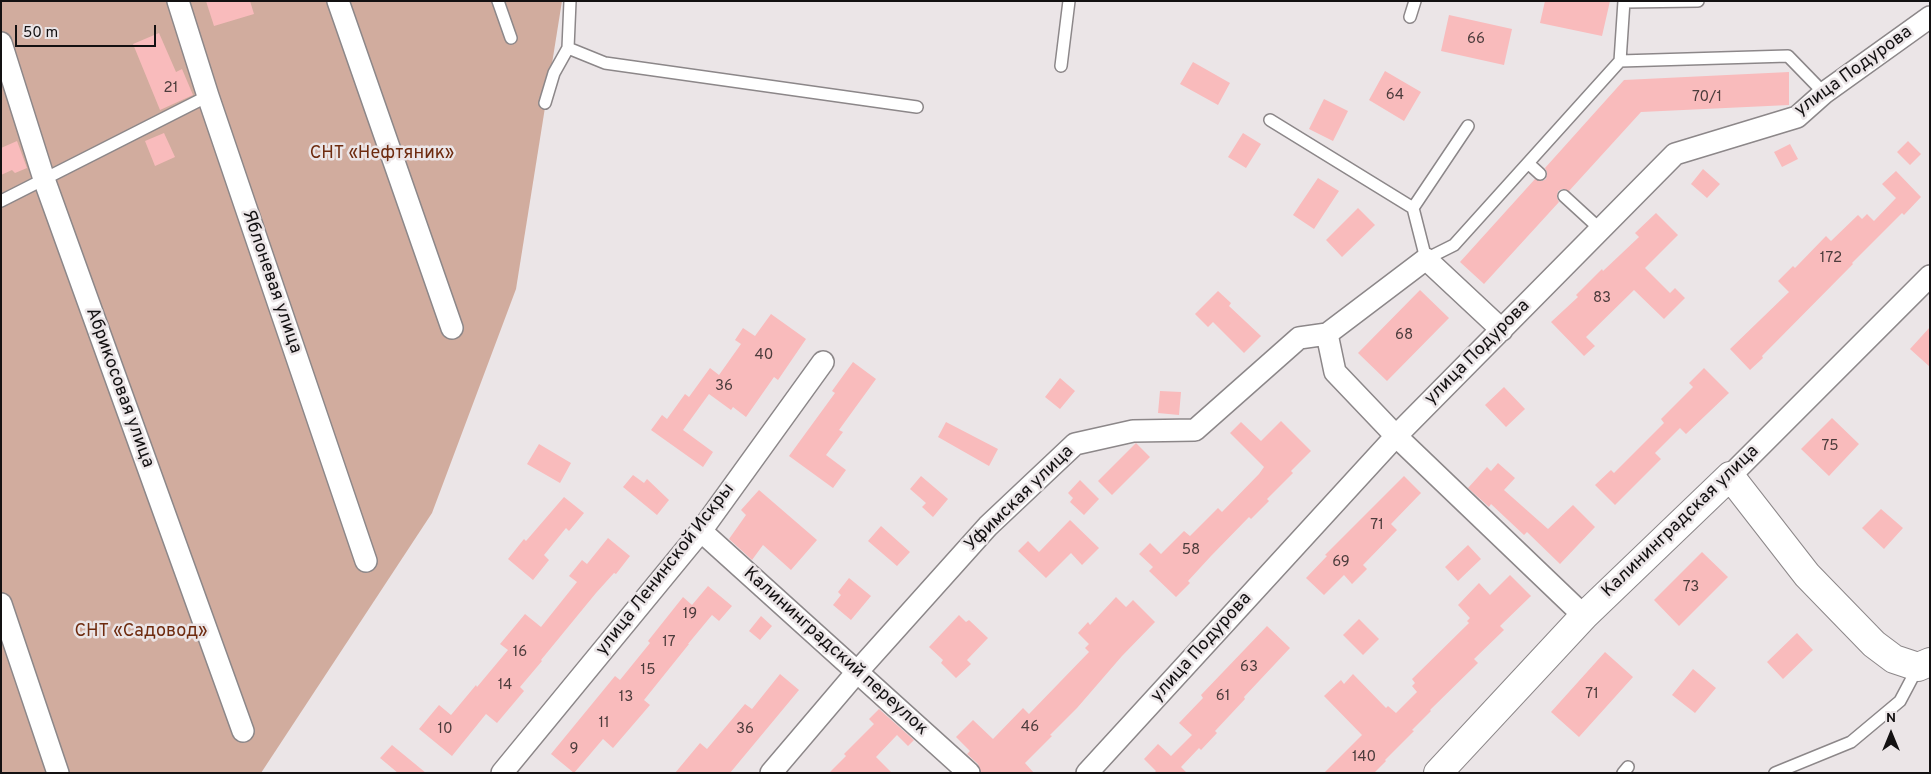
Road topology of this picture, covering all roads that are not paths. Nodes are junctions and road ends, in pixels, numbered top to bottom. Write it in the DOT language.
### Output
graph roads {
  1 [pos="178,1"];
  2 [pos="338,1"];
  3 [pos="498,1"];
  4 [pos="570,1"];
  5 [pos="1069,1"];
  6 [pos="1415,1"];
  7 [pos="1698,1"];
  8 [pos="1624,2"];
  9 [pos="1410,17"];
  10 [pos="1930,17"];
  11 [pos="511,38"];
  12 [pos="1,43"];
  13 [pos="568,48"];
  14 [pos="1620,61"];
  15 [pos="1061,66"];
  16 [pos="1824,93"];
  17 [pos="208,96"];
  18 [pos="544,103"];
  19 [pos="917,107"];
  20 [pos="1270,120"];
  21 [pos="1468,126"];
  22 [pos="1528,163"];
  23 [pos="1540,174"];
  24 [pos="44,179"];
  25 [pos="1564,196"];
  26 [pos="1,201"];
  27 [pos="1413,208"];
  28 [pos="1600,229"];
  29 [pos="1426,259"];
  30 [pos="1930,276"];
  31 [pos="452,328"];
  32 [pos="1502,330"];
  33 [pos="1327,334"];
  34 [pos="823,362"];
  35 [pos="1396,436"];
  36 [pos="1730,476"];
  37 [pos="701,531"];
  38 [pos="366,561"];
  39 [pos="1,604"];
  40 [pos="1584,616"];
  41 [pos="1924,664"];
  42 [pos="857,672"];
  43 [pos="243,731"];
  44 [pos="58,773"];
  45 [pos="502,773"];
  46 [pos="771,773"];
  47 [pos="968,773"];
  48 [pos="1087,773"];
  49 [pos="1438,773"];
  50 [pos="1775,773"];
  1 -- 17 [label="street, Яблоневая улица"];
  2 -- 31 [label="street"];
  3 -- 11 [label="lane"];
  4 -- 13 [label="lane"];
  5 -- 15 [label="lane"];
  6 -- 9 [label="lane"];
  7 -- 8 [label="lane"];
  8 -- 14 [label="lane"];
  10 -- 16 [label="street, улица Подурова"];
  12 -- 24 [label="street, Абрикосовая улица"];
  13 -- 18 [label="lane"];
  13 -- 19 [label="lane"];
  14 -- 16 [label="lane"];
  14 -- 22 [label="lane"];
  16 -- 28 [label="street, улица Подурова"];
  17 -- 24 [label="lane"];
  17 -- 38 [label="street, Яблоневая улица"];
  20 -- 27 [label="lane"];
  21 -- 27 [label="lane"];
  22 -- 23 [label="lane"];
  22 -- 29 [label="lane"];
  24 -- 26 [label="lane"];
  24 -- 43 [label="street, Абрикосовая улица"];
  25 -- 28 [label="lane"];
  27 -- 29 [label="lane"];
  28 -- 32 [label="street, улица Подурова"];
  29 -- 32 [label="street"];
  29 -- 33 [label="street, Уфимская улица"];
  30 -- 36 [label="street, Калининградская улица"];
  32 -- 35 [label="street, улица Подурова"];
  33 -- 35 [label="street"];
  33 -- 42 [label="street, Уфимская улица"];
  34 -- 37 [label="street, улица Ленинской Искры"];
  35 -- 40 [label="street"];
  35 -- 48 [label="street, улица Подурова"];
  36 -- 40 [label="street, Калининградская улица"];
  36 -- 41 [label="street"];
  37 -- 42 [label="street, Калининградский переулок"];
  37 -- 45 [label="street, улица Ленинской Искры"];
  39 -- 44 [label="street"];
  40 -- 49 [label="street, Калининградская улица"];
  41 -- 50 [label="lane"];
  42 -- 46 [label="street, Уфимская улица"];
  42 -- 47 [label="street, Калининградский переулок"];
}
